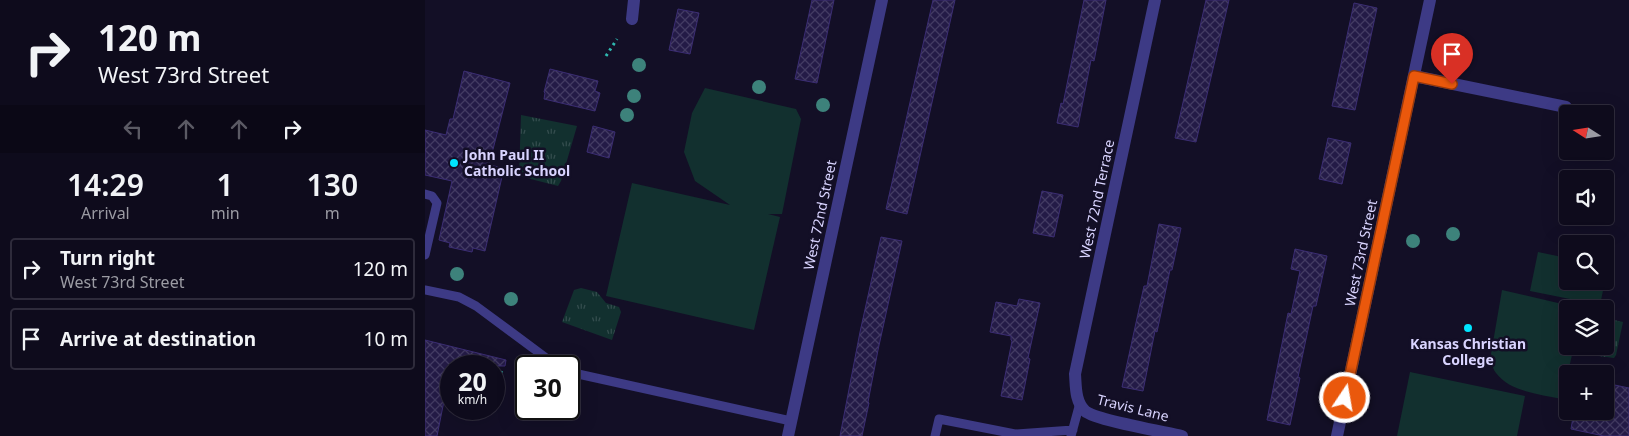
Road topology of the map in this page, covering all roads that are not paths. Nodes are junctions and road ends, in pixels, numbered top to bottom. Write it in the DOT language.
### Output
graph roads {
  1 [pos="634,0"];
  2 [pos="882,0"];
  3 [pos="1155,0"];
  4 [pos="1430,0"];
  5 [pos="632,19"];
  6 [pos="1414,76"];
  7 [pos="1559,106"];
  8 [pos="429,195"];
  9 [pos="425,255"];
  10 [pos="425,290"];
  11 [pos="542,355"];
  12 [pos="580,374"];
  13 [pos="1080,404"];
  14 [pos="791,421"];
  15 [pos="1072,433"];
  16 [pos="1014,435"];
  17 [pos="788,436"];
  18 [pos="935,436"];
  19 [pos="1182,436"];
  20 [pos="1337,436"];
  1 -- 5 [label="street"];
  2 -- 14 [label="street, West 72nd Street"];
  3 -- 13 [label="street, West 72nd Terrace"];
  4 -- 6 [label="street, West 73rd Street"];
  6 -- 7 [label="street"];
  6 -- 20 [label="street, West 73rd Street"];
  8 -- 9 [label="lane"];
  10 -- 11 [label="lane"];
  12 -- 14 [label="lane"];
  13 -- 15 [label="lane"];
  13 -- 19 [label="street, Travis Lane"];
  14 -- 17 [label="street, West 72nd Street"];
  15 -- 16 [label="lane"];
  16 -- 18 [label="lane"];
}
